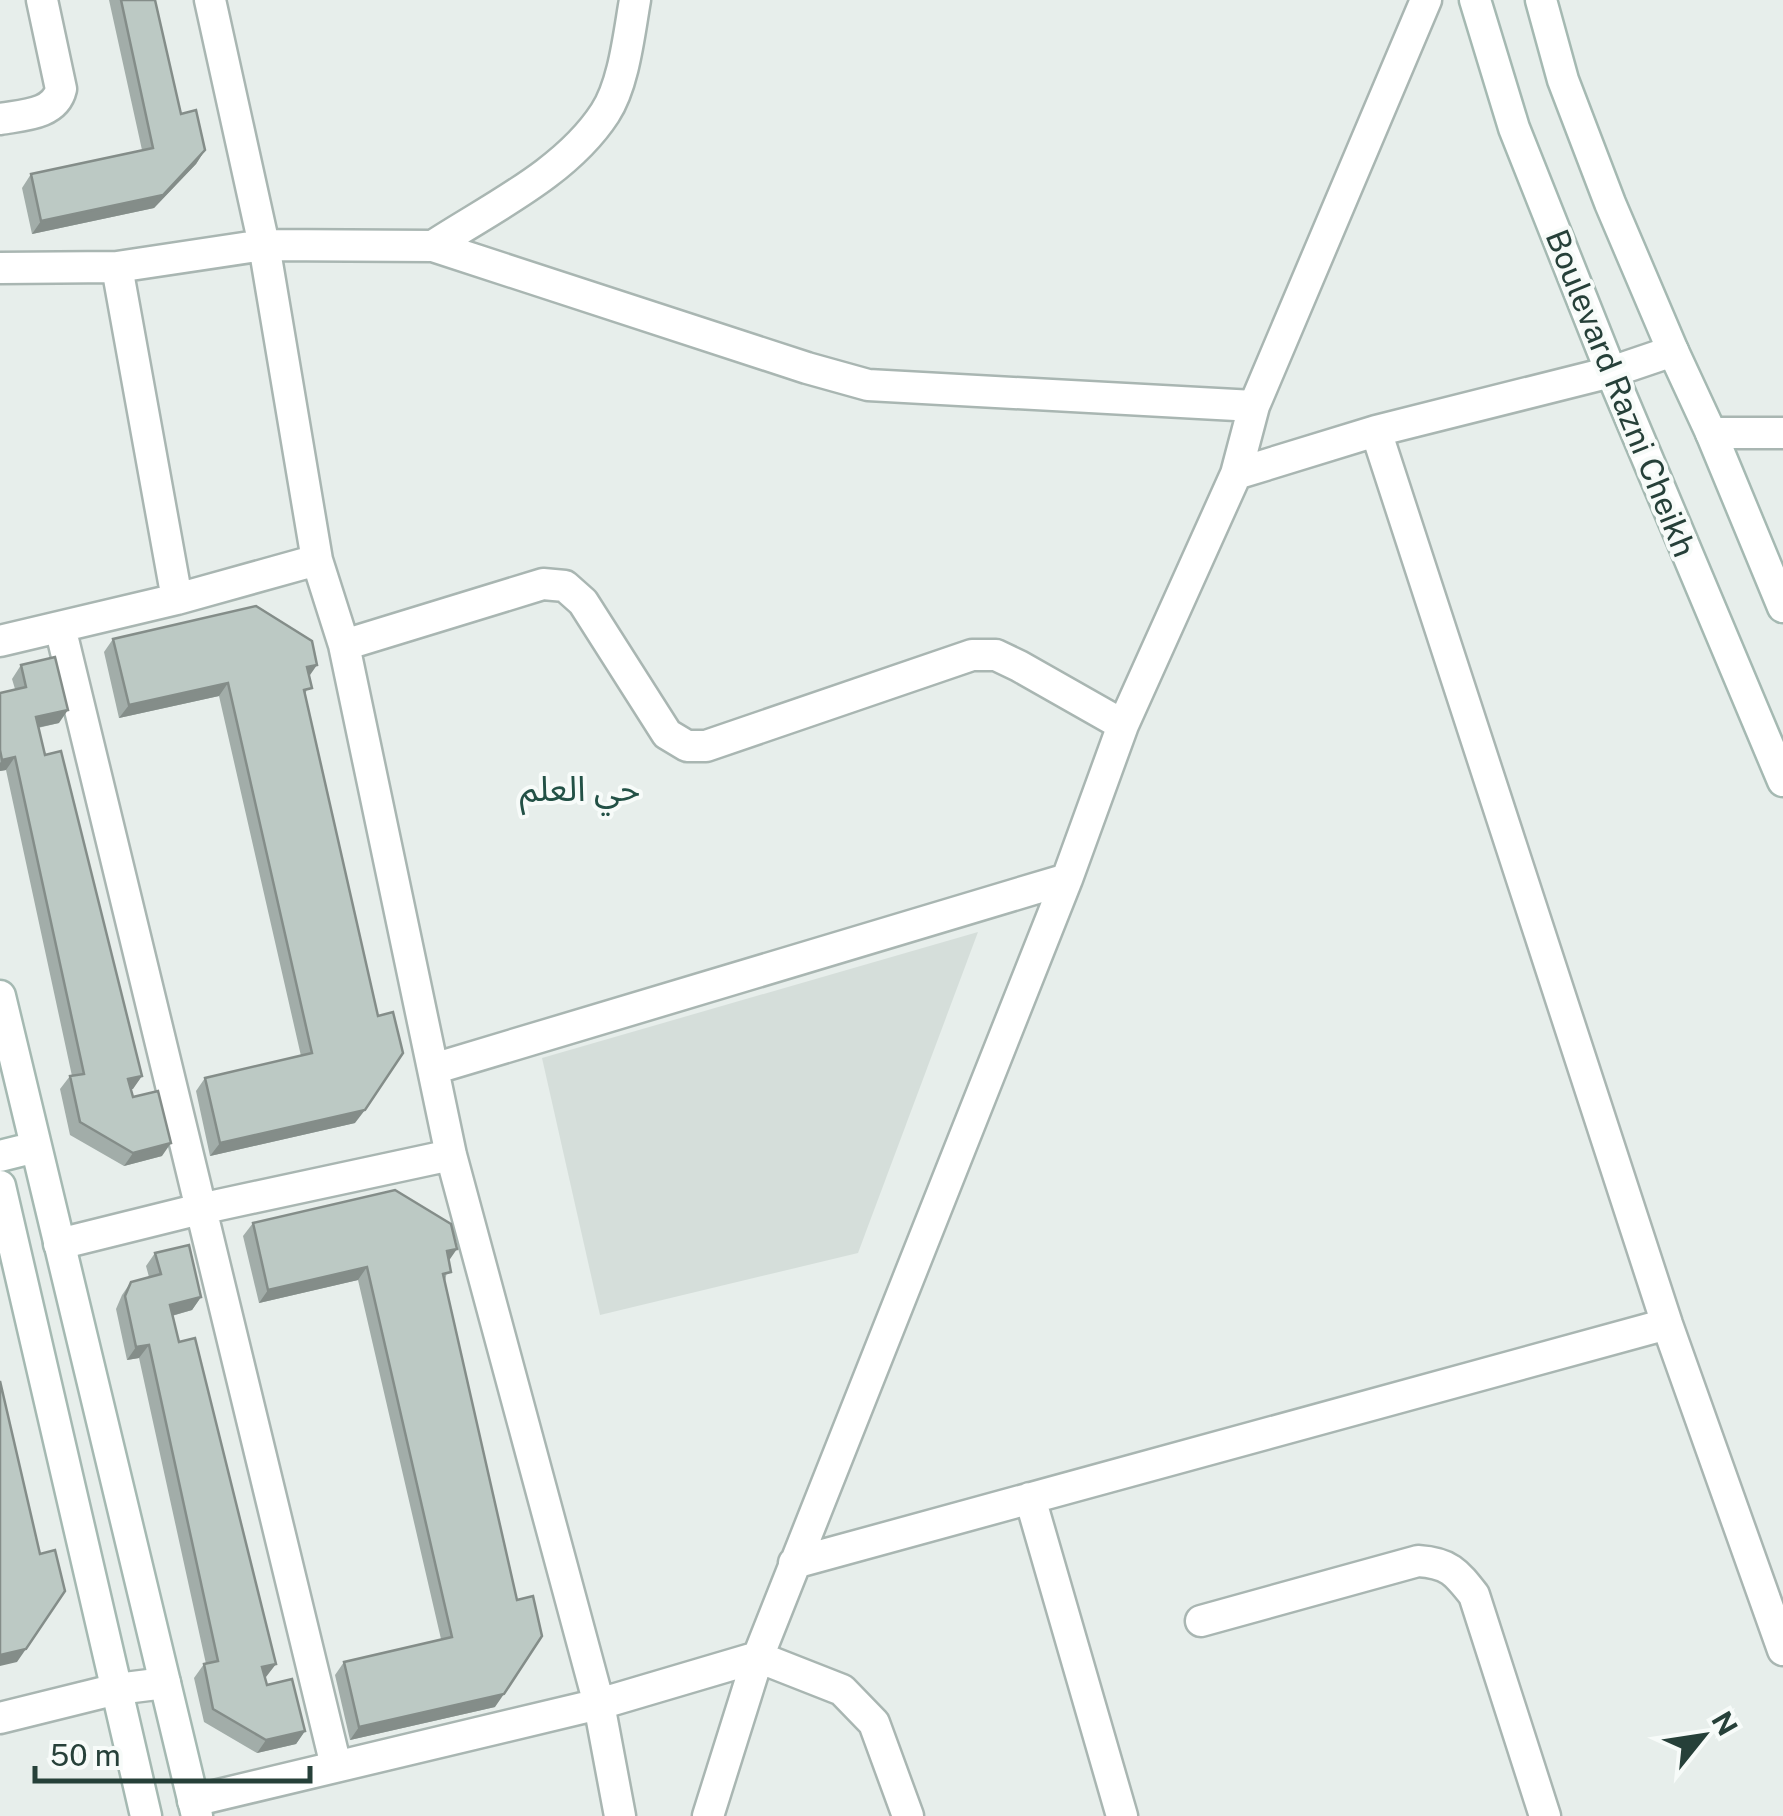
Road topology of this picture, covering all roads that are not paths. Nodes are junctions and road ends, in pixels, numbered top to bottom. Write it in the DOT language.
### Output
graph roads {
  1 [pos="42,0"];
  2 [pos="210,0"];
  3 [pos="634,0"];
  4 [pos="1426,0"];
  5 [pos="1476,0"];
  6 [pos="1541,0"];
  7 [pos="0,119"];
  8 [pos="264,245"];
  9 [pos="432,246"];
  10 [pos="117,267"];
  11 [pos="0,268"];
  12 [pos="1673,351"];
  13 [pos="1610,372"];
  14 [pos="1254,406"];
  15 [pos="1376,431"];
  16 [pos="1712,433"];
  17 [pos="1783,433"];
  18 [pos="1236,474"];
  19 [pos="317,560"];
  20 [pos="177,599"];
  21 [pos="1783,606"];
  22 [pos="60,627"];
  23 [pos="0,641"];
  24 [pos="344,645"];
  25 [pos="1123,725"];
  26 [pos="1783,780"];
  27 [pos="1067,880"];
  28 [pos="0,996"];
  29 [pos="433,1069"];
  30 [pos="36,1148"];
  31 [pos="0,1156"];
  32 [pos="451,1156"];
  33 [pos="0,1186"];
  34 [pos="200,1209"];
  35 [pos="60,1244"];
  36 [pos="1667,1324"];
  37 [pos="1030,1498"];
  38 [pos="794,1562"];
  39 [pos="1201,1621"];
  40 [pos="1783,1650"];
  41 [pos="758,1657"];
  42 [pos="164,1683"];
  43 [pos="117,1689"];
  44 [pos="599,1704"];
  45 [pos="0,1718"];
  46 [pos="336,1766"];
  47 [pos="195,1808"];
  48 [pos="146,1816"];
  49 [pos="620,1816"];
  50 [pos="708,1816"];
  51 [pos="908,1816"];
  52 [pos="1122,1816"];
  53 [pos="1545,1816"];
  1 -- 7 [label="street"];
  2 -- 8 [label="street"];
  3 -- 9 [label="street"];
  4 -- 14 [label="street"];
  5 -- 13 [label="street, Boulevard Razni Cheikh"];
  6 -- 12 [label="street, Boulevard Razni Cheikh"];
  8 -- 9 [label="street"];
  8 -- 10 [label="street"];
  8 -- 19 [label="street"];
  9 -- 14 [label="street"];
  10 -- 11 [label="street"];
  10 -- 20 [label="street"];
  12 -- 13 [label="street"];
  12 -- 16 [label="street, Boulevard Razni Cheikh"];
  13 -- 15 [label="street"];
  13 -- 26 [label="street, Boulevard Razni Cheikh"];
  14 -- 18 [label="street"];
  15 -- 18 [label="street"];
  15 -- 36 [label="street"];
  16 -- 17 [label="street"];
  16 -- 21 [label="street, Boulevard Razni Cheikh"];
  18 -- 25 [label="street"];
  19 -- 20 [label="street"];
  19 -- 24 [label="street"];
  20 -- 22 [label="street"];
  22 -- 23 [label="street"];
  22 -- 34 [label="street"];
  24 -- 25 [label="street"];
  24 -- 29 [label="street"];
  25 -- 27 [label="street"];
  27 -- 29 [label="street"];
  27 -- 38 [label="street"];
  28 -- 30 [label="street"];
  29 -- 32 [label="street"];
  30 -- 31 [label="street"];
  30 -- 35 [label="street"];
  32 -- 34 [label="street"];
  32 -- 44 [label="street"];
  33 -- 43 [label="street"];
  34 -- 35 [label="street"];
  34 -- 46 [label="street"];
  35 -- 42 [label="street"];
  36 -- 37 [label="street"];
  36 -- 40 [label="street"];
  37 -- 38 [label="street"];
  37 -- 52 [label="street"];
  38 -- 41 [label="street"];
  39 -- 53 [label="street"];
  41 -- 44 [label="street"];
  41 -- 50 [label="street"];
  41 -- 51 [label="street"];
  42 -- 43 [label="street"];
  42 -- 47 [label="street"];
  43 -- 45 [label="street"];
  43 -- 48 [label="street"];
  44 -- 46 [label="street"];
  44 -- 49 [label="street"];
  46 -- 47 [label="street"];
}
